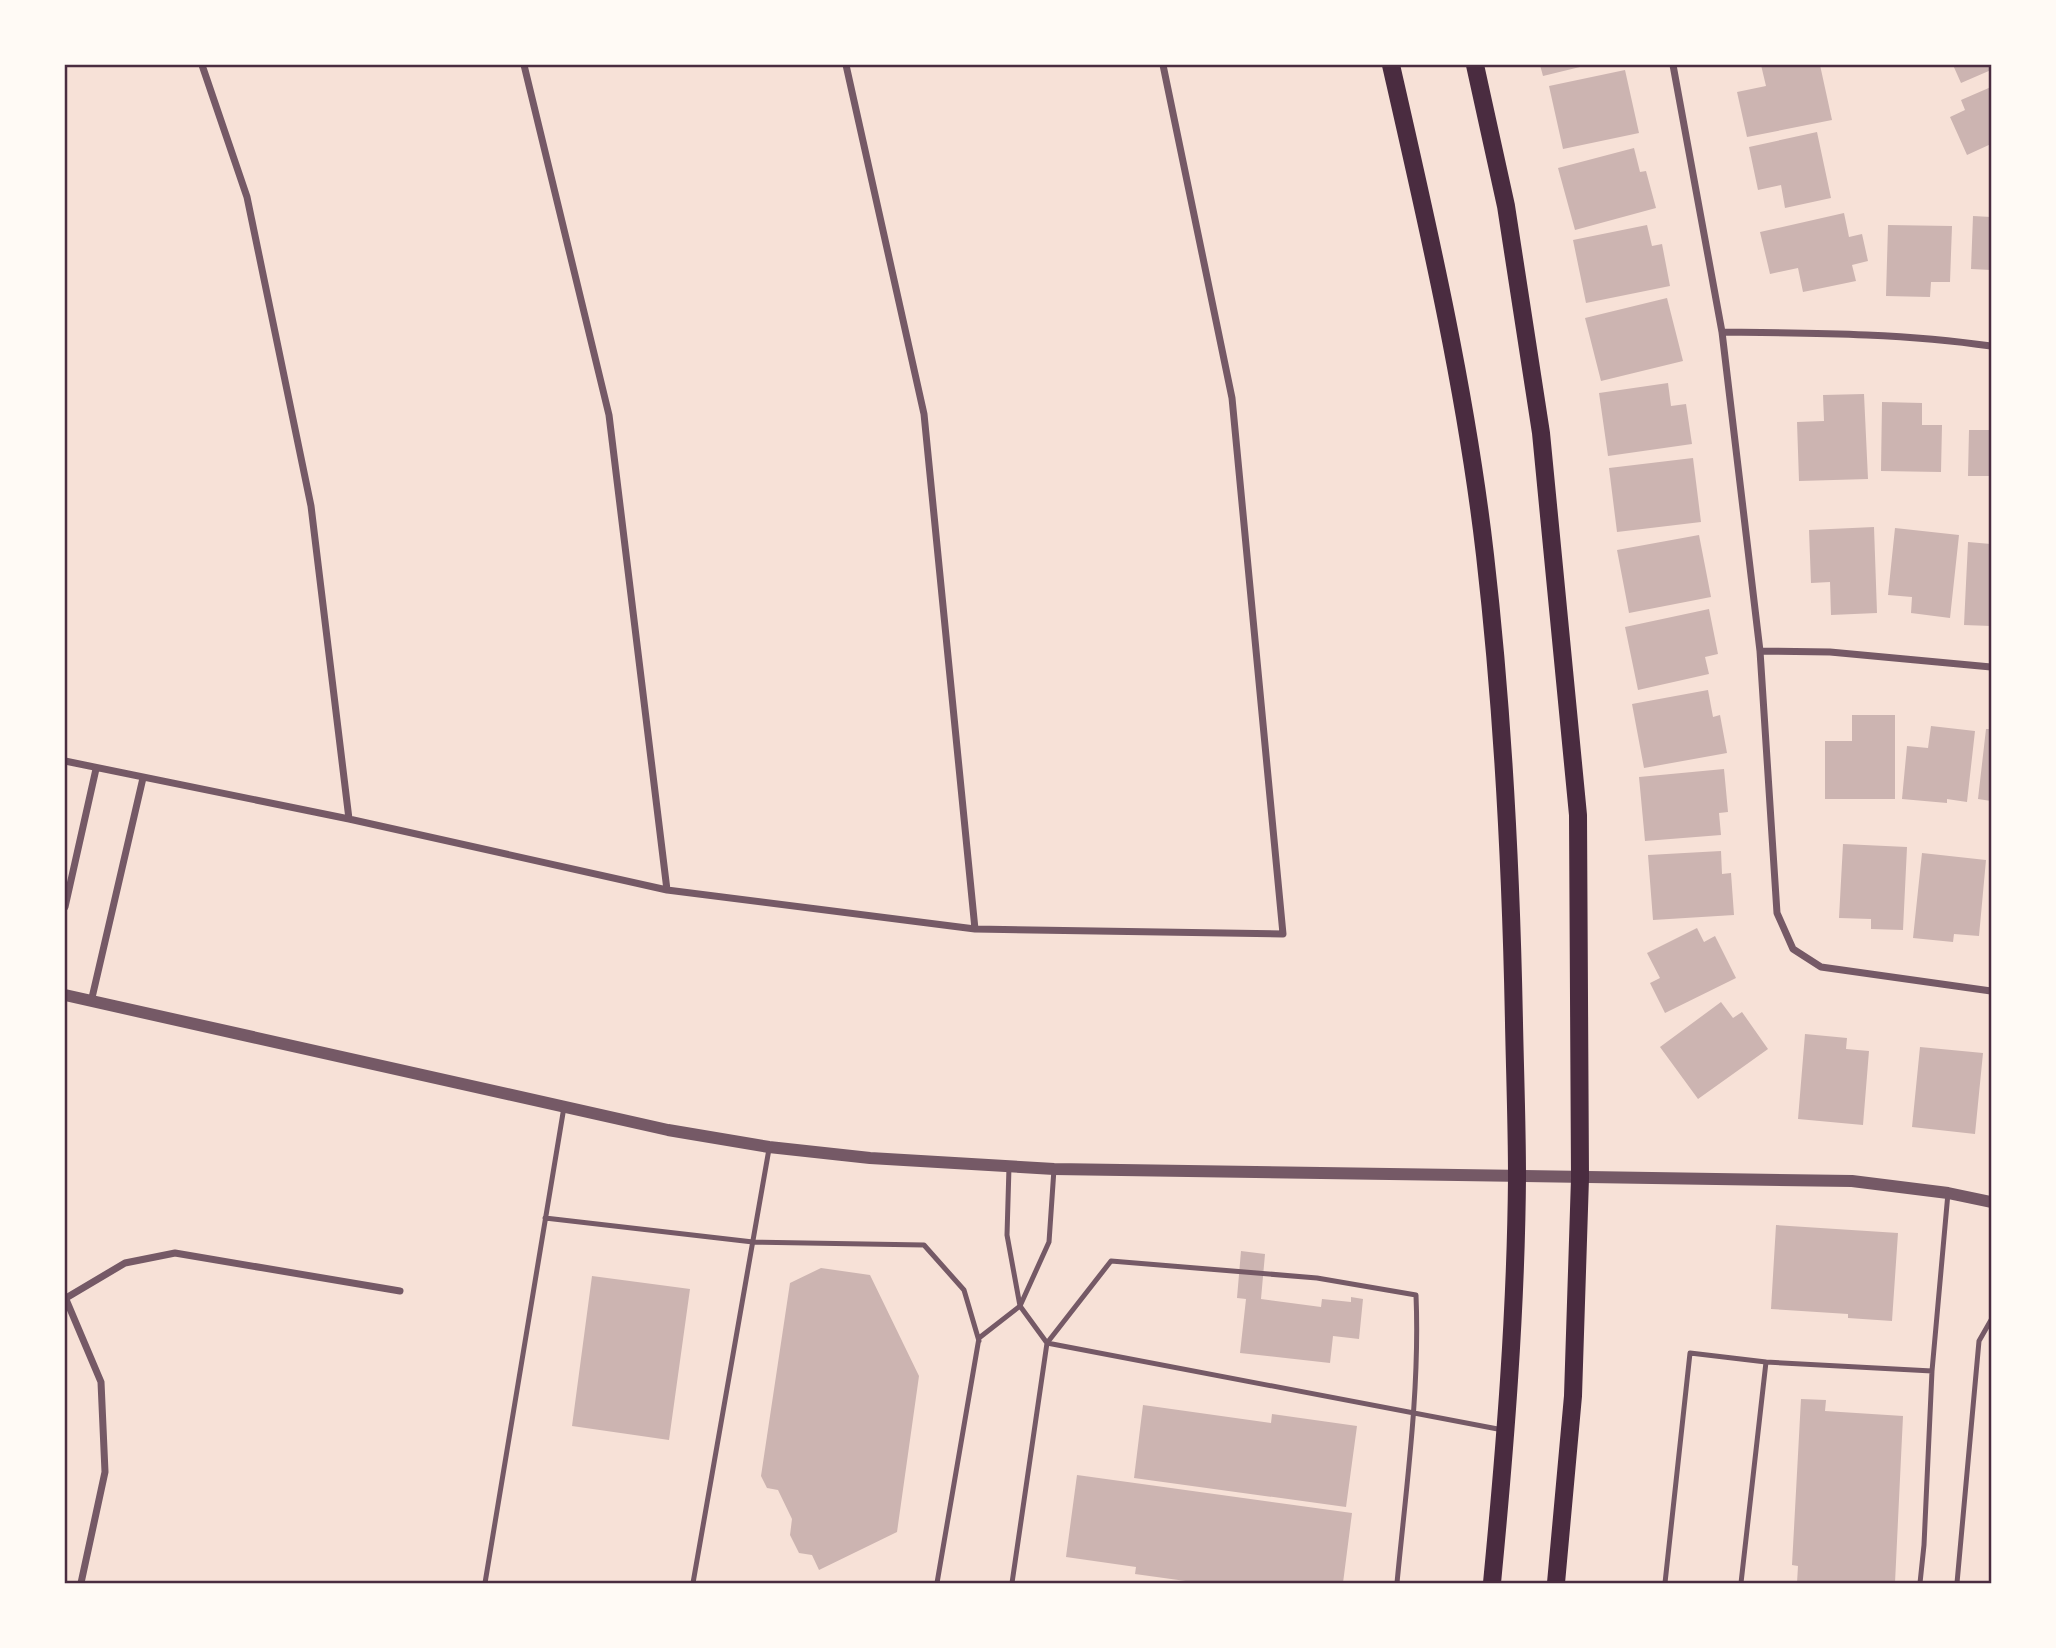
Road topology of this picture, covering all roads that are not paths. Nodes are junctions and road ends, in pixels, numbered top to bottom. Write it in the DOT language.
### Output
graph roads {
  1 [pos="202,65"];
  2 [pos="524,65"];
  3 [pos="846,65"];
  4 [pos="1163,65"];
  5 [pos="1391,65"];
  6 [pos="1475,65"];
  7 [pos="1673,65"];
  8 [pos="1722,332"];
  9 [pos="1991,346"];
  10 [pos="1760,651"];
  11 [pos="1991,667"];
  12 [pos="65,761"];
  13 [pos="96,769"];
  14 [pos="143,778"];
  15 [pos="349,819"];
  16 [pos="667,890"];
  17 [pos="65,907"];
  18 [pos="975,929"];
  19 [pos="1991,991"];
  20 [pos="65,995"];
  21 [pos="91,1002"];
  22 [pos="564,1107"];
  23 [pos="769,1147"];
  24 [pos="1009,1167"];
  25 [pos="1054,1169"];
  26 [pos="1517,1176"];
  27 [pos="1580,1178"];
  28 [pos="1948,1193"];
  29 [pos="1991,1202"];
  30 [pos="545,1218"];
  31 [pos="753,1242"];
  32 [pos="400,1291"];
  33 [pos="65,1297"];
  34 [pos="1020,1306"];
  35 [pos="1991,1321"];
  36 [pos="979,1341"];
  37 [pos="1047,1343"];
  38 [pos="1766,1362"];
  39 [pos="1932,1371"];
  40 [pos="1413,1414"];
  41 [pos="1506,1430"];
  42 [pos="84,1583"];
  43 [pos="485,1583"];
  44 [pos="693,1583"];
  45 [pos="937,1583"];
  46 [pos="1012,1583"];
  47 [pos="1397,1583"];
  48 [pos="1492,1583"];
  49 [pos="1556,1583"];
  50 [pos="1665,1583"];
  51 [pos="1741,1583"];
  52 [pos="1920,1583"];
  53 [pos="1957,1583"];
  1 -- 15 [label="street"];
  2 -- 16 [label="street"];
  3 -- 18 [label="street"];
  4 -- 18 [label="street"];
  5 -- 26 [label="main road"];
  6 -- 27 [label="main road"];
  7 -- 8 [label="street"];
  8 -- 9 [label="street"];
  8 -- 10 [label="street"];
  10 -- 11 [label="street"];
  10 -- 19 [label="street"];
  12 -- 13 [label="street"];
  13 -- 14 [label="street"];
  13 -- 17 [label="street"];
  14 -- 15 [label="street"];
  14 -- 21 [label="street"];
  15 -- 16 [label="street"];
  16 -- 18 [label="street"];
  20 -- 21 [label="street"];
  21 -- 22 [label="street"];
  22 -- 23 [label="street"];
  22 -- 30 [label="lane"];
  23 -- 24 [label="street"];
  23 -- 31 [label="lane"];
  24 -- 25 [label="street"];
  24 -- 34 [label="lane"];
  25 -- 26 [label="street"];
  25 -- 34 [label="lane"];
  26 -- 27 [label="street"];
  26 -- 41 [label="main road"];
  27 -- 28 [label="street"];
  27 -- 49 [label="main road"];
  28 -- 29 [label="street"];
  28 -- 39 [label="lane"];
  30 -- 31 [label="lane"];
  30 -- 43 [label="lane"];
  31 -- 36 [label="lane"];
  31 -- 44 [label="lane"];
  32 -- 33 [label="street"];
  33 -- 42 [label="street"];
  34 -- 36 [label="lane"];
  34 -- 37 [label="lane"];
  35 -- 53 [label="lane"];
  36 -- 45 [label="lane"];
  37 -- 40 [label="lane"];
  37 -- 40 [label="lane"];
  37 -- 46 [label="lane"];
  38 -- 39 [label="lane"];
  38 -- 50 [label="lane"];
  38 -- 51 [label="lane"];
  39 -- 52 [label="lane"];
  40 -- 41 [label="lane"];
  40 -- 47 [label="lane"];
  41 -- 48 [label="main road"];
}
